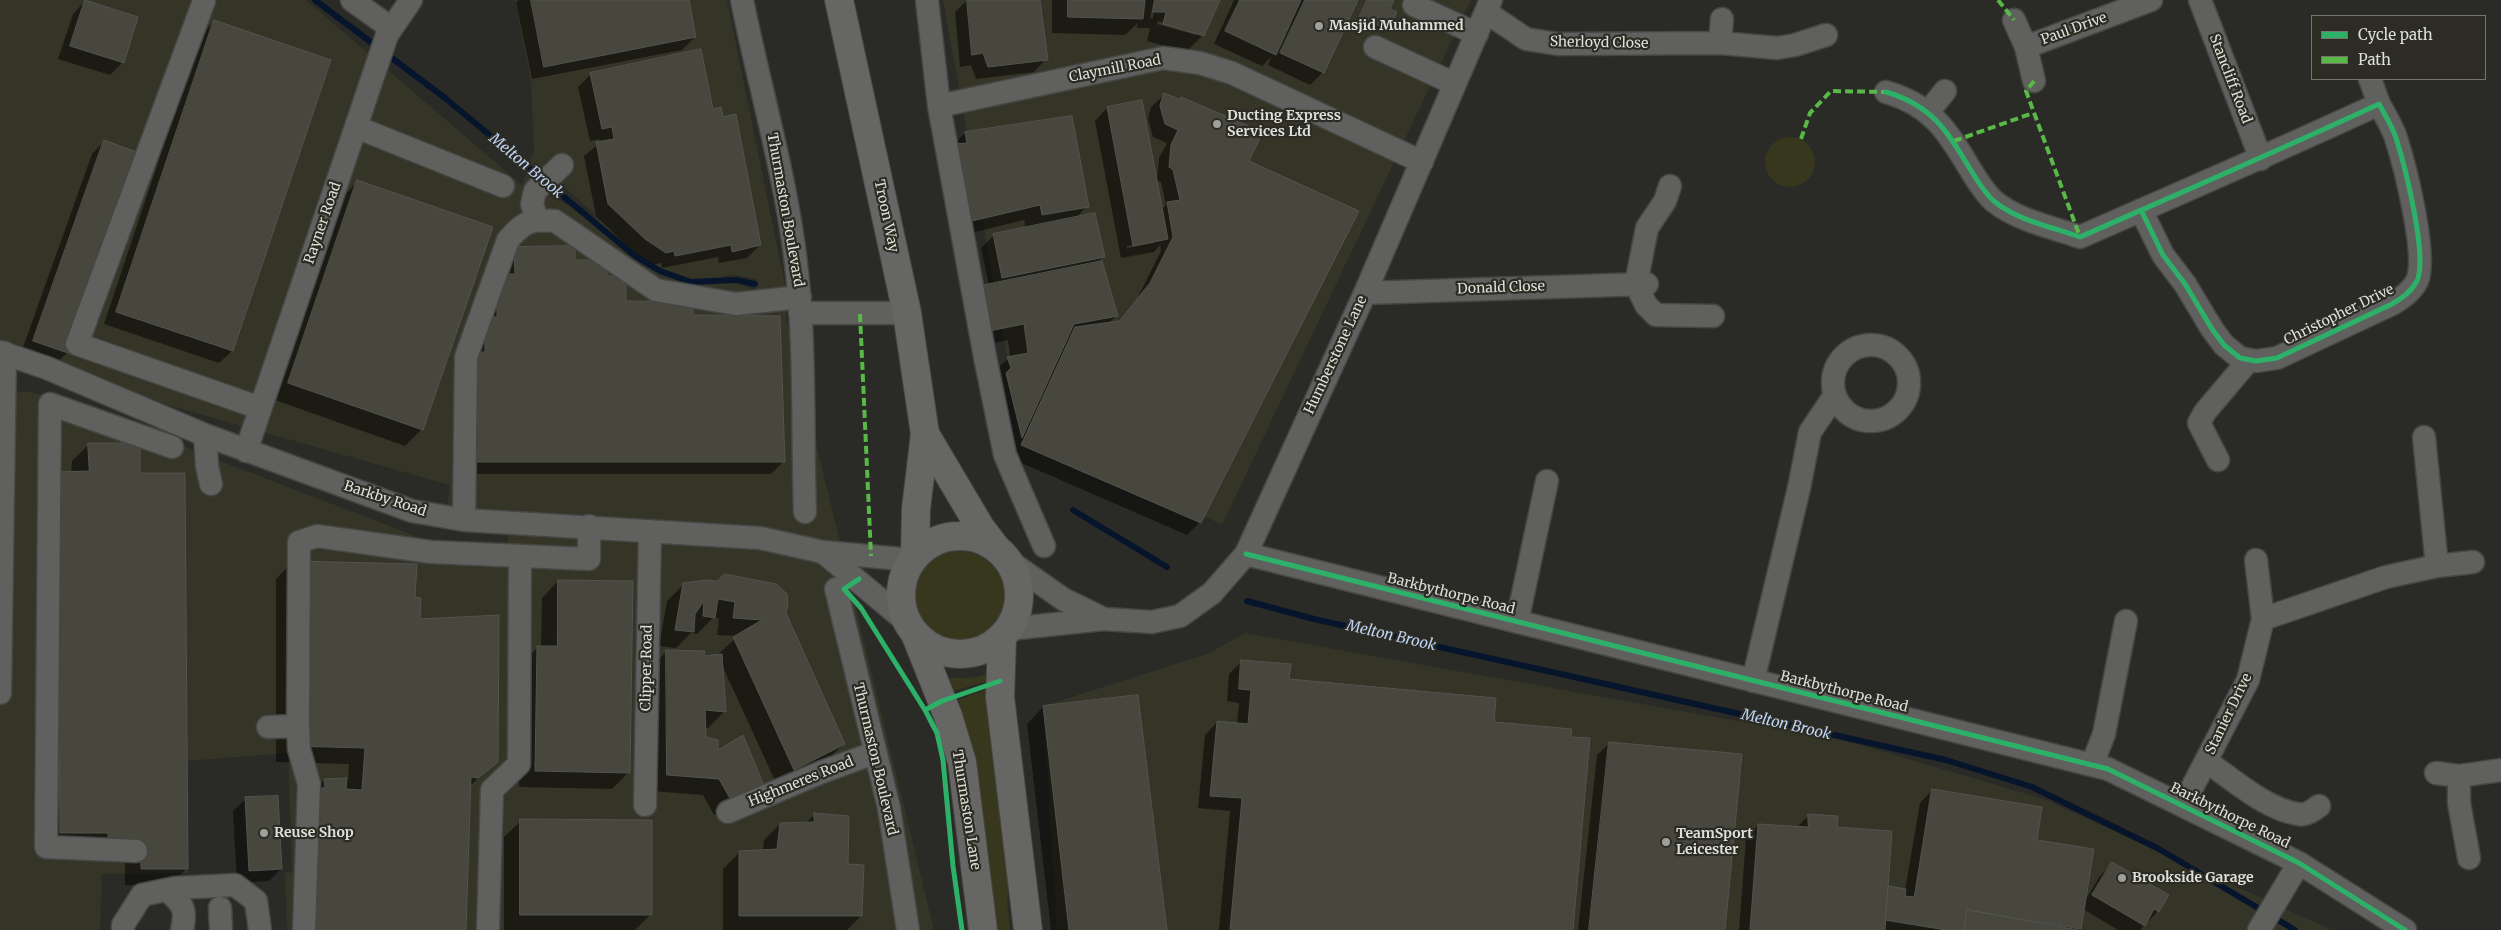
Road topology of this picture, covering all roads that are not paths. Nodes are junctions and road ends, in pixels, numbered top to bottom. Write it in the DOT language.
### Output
graph roads {
  1 [pos="352,0"];
  2 [pos="411,0"];
  3 [pos="742,0"];
  4 [pos="839,0"];
  5 [pos="927,0"];
  6 [pos="2151,0"];
  7 [pos="2200,0"];
  8 [pos="204,1"];
  9 [pos="1414,5"];
  10 [pos="1489,6"];
  11 [pos="1722,18"];
  12 [pos="2014,20"];
  13 [pos="389,32"];
  14 [pos="1477,34"];
  15 [pos="1826,35"];
  16 [pos="1720,43"];
  17 [pos="1375,47"];
  18 [pos="2026,47"];
  19 [pos="2370,80"];
  20 [pos="2034,81"];
  21 [pos="1455,84"];
  22 [pos="1945,90"];
  23 [pos="1886,92"];
  24 [pos="2380,104"];
  25 [pos="940,106"];
  26 [pos="1928,112"];
  27 [pos="356,127"];
  28 [pos="2260,159"];
  29 [pos="1422,162"];
  30 [pos="562,165"];
  31 [pos="503,186"];
  32 [pos="1670,186"];
  33 [pos="2141,210"];
  34 [pos="537,220"];
  35 [pos="1642,284"];
  36 [pos="1365,293"];
  37 [pos="800,305"];
  38 [pos="907,313"];
  39 [pos="1712,316"];
  40 [pos="3,353"];
  41 [pos="2249,360"];
  42 [pos="77,380"];
  43 [pos="1835,395"];
  44 [pos="260,408"];
  45 [pos="72,412"];
  46 [pos="926,434"];
  47 [pos="205,435"];
  48 [pos="2424,437"];
  49 [pos="172,447"];
  50 [pos="246,451"];
  51 [pos="2218,460"];
  52 [pos="1546,481"];
  53 [pos="211,484"];
  54 [pos="805,512"];
  55 [pos="464,520"];
  56 [pos="589,526"];
  57 [pos="650,530"];
  58 [pos="1044,546"];
  59 [pos="823,552"];
  60 [pos="1002,554"];
  61 [pos="1246,554"];
  62 [pos="520,557"];
  63 [pos="914,557"];
  64 [pos="2256,560"];
  65 [pos="2473,562"];
  66 [pos="2437,566"];
  67 [pos="836,589"];
  68 [pos="2263,619"];
  69 [pos="1104,620"];
  70 [pos="2126,621"];
  71 [pos="1518,622"];
  72 [pos="911,629"];
  73 [pos="1005,634"];
  74 [pos="1753,681"];
  75 [pos="0,693"];
  76 [pos="298,726"];
  77 [pos="268,727"];
  78 [pos="874,753"];
  79 [pos="2206,761"];
  80 [pos="2092,765"];
  81 [pos="2501,770"];
  82 [pos="2436,773"];
  83 [pos="2459,776"];
  84 [pos="645,804"];
  85 [pos="2183,805"];
  86 [pos="2319,806"];
  87 [pos="728,812"];
  88 [pos="136,851"];
  89 [pos="2469,858"];
  90 [pos="2299,863"];
  91 [pos="166,890"];
  92 [pos="220,908"];
  93 [pos="123,930"];
  94 [pos="182,930"];
  95 [pos="221,930"];
  96 [pos="260,930"];
  97 [pos="304,930"];
  98 [pos="488,930"];
  99 [pos="908,930"];
  100 [pos="983,930"];
  101 [pos="1028,930"];
  102 [pos="2259,930"];
  103 [pos="2405,930"];
  1 -- 13 [label="street"];
  2 -- 13 [label="street, Rayner Road"];
  3 -- 37 [label="street, Thurmaston Boulevard"];
  4 -- 38 [label="highway, Troon Way"];
  5 -- 25 [label="street"];
  6 -- 18 [label="street, Paul Drive"];
  7 -- 28 [label="street, Stancliff Road"];
  8 -- 44 [label="street"];
  9 -- 14 [label="street"];
  10 -- 14 [label="street, Humberstone Lane"];
  10 -- 16 [label="street, Sherloyd Close"];
  11 -- 16 [label="street"];
  12 -- 18 [label="street, Paul Drive"];
  13 -- 27 [label="street, Rayner Road"];
  14 -- 21 [label="street, Humberstone Lane"];
  15 -- 16 [label="street, Sherloyd Close"];
  17 -- 21 [label="street"];
  18 -- 20 [label="street, Paul Drive"];
  19 -- 24 [label="street, Christopher Drive"];
  21 -- 29 [label="street, Humberstone Lane"];
  22 -- 26 [label="street"];
  23 -- 26 [label="street"];
  24 -- 28 [label="street"];
  24 -- 41 [label="street, Christopher Drive"];
  25 -- 29 [label="street, Claymill Road"];
  25 -- 58 [label="street"];
  26 -- 33 [label="street"];
  27 -- 31 [label="street"];
  27 -- 44 [label="street, Rayner Road"];
  28 -- 33 [label="street"];
  29 -- 36 [label="street, Humberstone Lane"];
  30 -- 34 [label="street"];
  32 -- 35 [label="street"];
  33 -- 41 [label="street"];
  34 -- 37 [label="street"];
  34 -- 55 [label="street"];
  35 -- 36 [label="street, Donald Close"];
  35 -- 39 [label="street"];
  36 -- 61 [label="street, Humberstone Lane"];
  37 -- 38 [label="street"];
  37 -- 54 [label="street, Thurmaston Boulevard"];
  38 -- 46 [label="highway, Troon Way"];
  40 -- 42 [label="street, Barkby Road"];
  40 -- 75 [label="street"];
  41 -- 51 [label="street"];
  42 -- 45 [label="street"];
  42 -- 47 [label="street, Barkby Road"];
  43 -- 74 [label="street"];
  44 -- 50 [label="street, Rayner Road"];
  45 -- 49 [label="street"];
  45 -- 88 [label="street"];
  46 -- 60 [label="highway, Troon Way"];
  46 -- 63 [label="highway, Troon Way"];
  47 -- 50 [label="street, Barkby Road"];
  47 -- 53 [label="street"];
  48 -- 66 [label="street"];
  50 -- 55 [label="street, Barkby Road"];
  52 -- 71 [label="street"];
  55 -- 56 [label="street, Barkby Road"];
  56 -- 57 [label="street, Barkby Road"];
  56 -- 62 [label="street"];
  57 -- 59 [label="street, Barkby Road"];
  57 -- 84 [label="street, Clipper Road"];
  59 -- 63 [label="street, Barkby Road"];
  59 -- 72 [label="street, Barkby Road"];
  60 -- 63 [label="highway"];
  60 -- 69 [label="street, Humberstone Lane"];
  60 -- 73 [label="highway"];
  61 -- 69 [label="street, Humberstone Lane"];
  61 -- 71 [label="street, Barkbythorpe Road"];
  62 -- 76 [label="street"];
  62 -- 98 [label="street"];
  63 -- 72 [label="highway"];
  64 -- 68 [label="street, Stanier Drive"];
  65 -- 66 [label="street"];
  66 -- 68 [label="street"];
  67 -- 78 [label="street, Thurmaston Boulevard"];
  68 -- 79 [label="street, Stanier Drive"];
  69 -- 73 [label="street, Humberstone Lane"];
  70 -- 80 [label="street"];
  71 -- 74 [label="street, Barkbythorpe Road"];
  72 -- 73 [label="highway"];
  72 -- 100 [label="highway, Thurmaston Lane"];
  73 -- 101 [label="highway"];
  74 -- 80 [label="street, Barkbythorpe Road"];
  76 -- 77 [label="street"];
  76 -- 97 [label="street"];
  78 -- 87 [label="street, Highmeres Road"];
  78 -- 99 [label="street, Thurmaston Boulevard"];
  79 -- 85 [label="street, Stanier Drive"];
  79 -- 86 [label="street"];
  80 -- 85 [label="street, Barkbythorpe Road"];
  81 -- 83 [label="street"];
  82 -- 83 [label="street"];
  83 -- 89 [label="street"];
  85 -- 90 [label="street, Barkbythorpe Road"];
  90 -- 102 [label="street"];
  90 -- 103 [label="street, Barkbythorpe Road"];
  91 -- 93 [label="street"];
  91 -- 94 [label="street"];
  91 -- 96 [label="street"];
  92 -- 95 [label="street"];
}
